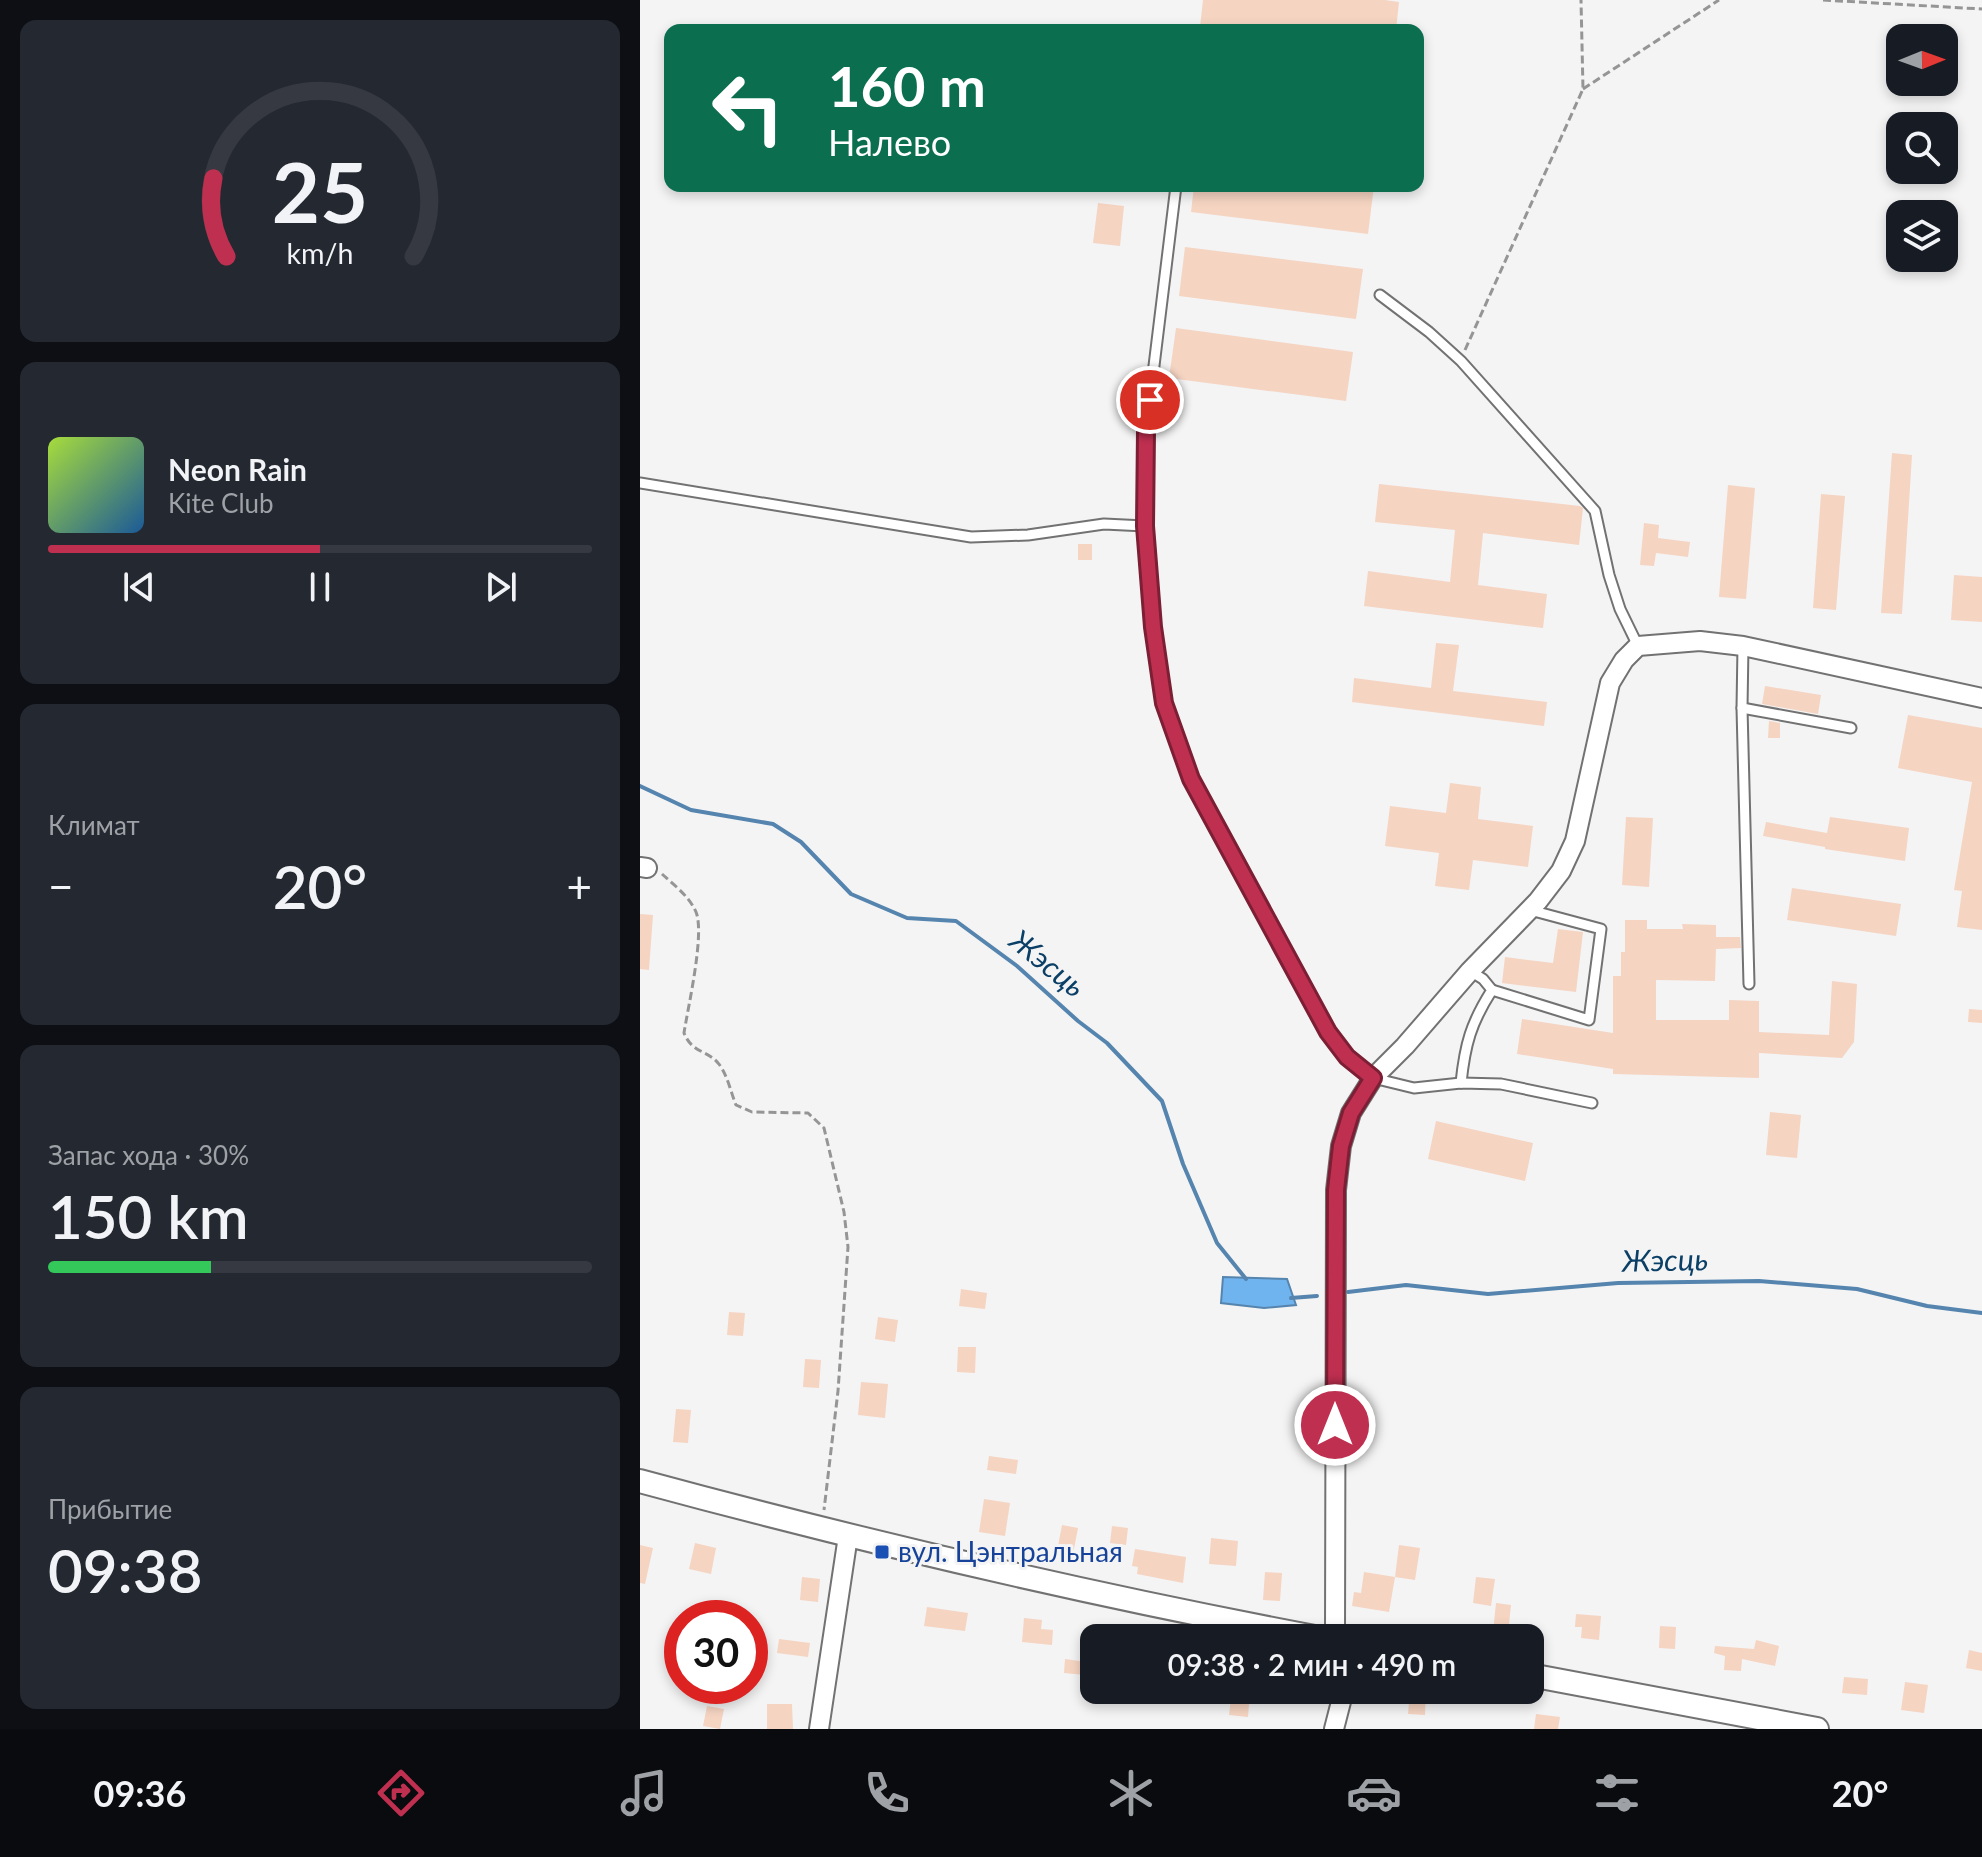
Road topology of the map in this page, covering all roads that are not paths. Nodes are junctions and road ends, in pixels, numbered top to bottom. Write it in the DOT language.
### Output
graph roads {
  1 [pos="1175,192"];
  2 [pos="1380,295"];
  3 [pos="640,483"];
  4 [pos="1145,526"];
  5 [pos="1638,646"];
  6 [pos="1743,646"];
  7 [pos="1982,698"];
  8 [pos="1742,708"];
  9 [pos="1851,728"];
  10 [pos="1530,910"];
  11 [pos="1470,971"];
  12 [pos="1749,984"];
  13 [pos="1492,990"];
  14 [pos="1373,1078"];
  15 [pos="1461,1083"];
  16 [pos="1592,1103"];
  17 [pos="640,1481"];
  18 [pos="848,1536"];
  19 [pos="1250,1624"];
  20 [pos="1335,1624"];
  21 [pos="1544,1678"];
  22 [pos="1340,1704"];
  23 [pos="819,1729"];
  24 [pos="1334,1729"];
  25 [pos="1817,1729"];
  1 -- 4 [label="lane"];
  2 -- 5 [label="lane"];
  3 -- 4 [label="lane"];
  4 -- 14 [label="lane"];
  5 -- 6 [label="street"];
  5 -- 10 [label="street"];
  6 -- 7 [label="street"];
  6 -- 8 [label="lane"];
  8 -- 9 [label="lane"];
  8 -- 12 [label="lane"];
  10 -- 11 [label="street"];
  10 -- 13 [label="lane"];
  11 -- 13 [label="lane"];
  11 -- 14 [label="street"];
  13 -- 15 [label="lane"];
  14 -- 15 [label="lane"];
  14 -- 20 [label="street"];
  15 -- 16 [label="lane"];
  17 -- 18 [label="street"];
  18 -- 19 [label="street"];
  18 -- 23 [label="street"];
  21 -- 25 [label="street"];
  22 -- 24 [label="street"];
}
